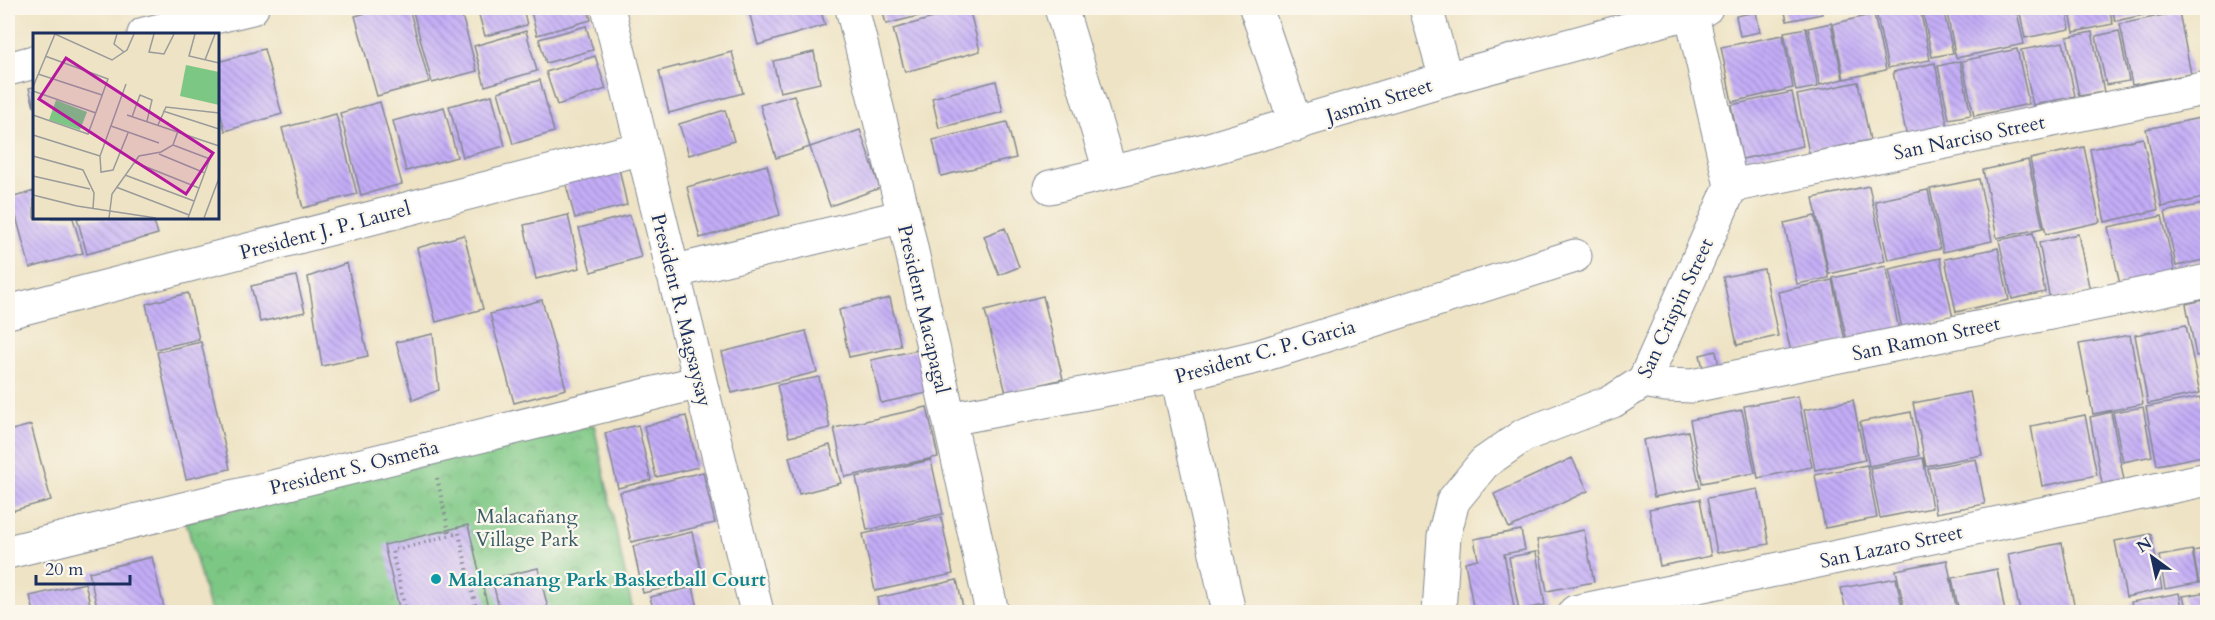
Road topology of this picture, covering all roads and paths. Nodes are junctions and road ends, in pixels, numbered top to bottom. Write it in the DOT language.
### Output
graph roads {
  1 [pos="252,8"];
  2 [pos="608,8"];
  3 [pos="852,8"];
  4 [pos="1061,8"];
  5 [pos="1256,8"];
  6 [pos="1426,8"];
  7 [pos="1698,9"];
  8 [pos="148,33"];
  9 [pos="33,62"];
  10 [pos="8,69"];
  11 [pos="1446,79"];
  12 [pos="2208,88"];
  13 [pos="1296,125"];
  14 [pos="642,148"];
  15 [pos="1110,171"];
  16 [pos="1731,186"];
  17 [pos="1050,187"];
  18 [pos="903,216"];
  19 [pos="1575,256"];
  20 [pos="672,272"];
  21 [pos="2208,281"];
  22 [pos="8,312"];
  23 [pos="1177,376"];
  24 [pos="1644,381"];
  25 [pos="700,382"];
  26 [pos="949,419"];
  27 [pos="430,448"];
  28 [pos="2208,479"];
  29 [pos="450,536"];
  30 [pos="8,552"];
  31 [pos="406,612"];
  32 [pos="477,612"];
  33 [pos="758,612"];
  34 [pos="992,612"];
  35 [pos="1229,612"];
  36 [pos="1439,612"];
  37 [pos="1575,612"];
  1 -- 8 [label="street"];
  2 -- 14 [label="street, President R. Magsaysay"];
  3 -- 18 [label="street, President Macapagal"];
  4 -- 15 [label="street"];
  5 -- 13 [label="street"];
  6 -- 11 [label="street"];
  7 -- 11 [label="street, Jasmin Street"];
  7 -- 16 [label="street"];
  9 -- 10 [label="street"];
  11 -- 13 [label="street, Jasmin Street"];
  12 -- 16 [label="street, San Narciso Street"];
  13 -- 15 [label="street, Jasmin Street"];
  14 -- 20 [label="street, President R. Magsaysay"];
  14 -- 22 [label="street, President J. P. Laurel"];
  15 -- 17 [label="street, Jasmin Street"];
  16 -- 24 [label="street, San Crispin Street"];
  18 -- 20 [label="street"];
  18 -- 26 [label="street, President Macapagal"];
  19 -- 23 [label="street, President C. P. Garcia"];
  20 -- 25 [label="street, President R. Magsaysay"];
  21 -- 24 [label="street, San Ramon Street"];
  23 -- 26 [label="street, President C. P. Garcia"];
  23 -- 35 [label="street"];
  24 -- 36 [label="street, San Crispin Street"];
  25 -- 27 [label="street, President S. Osmeña"];
  25 -- 33 [label="street, President R. Magsaysay"];
  26 -- 34 [label="street, President Macapagal"];
  27 -- 29 [label="path"];
  27 -- 30 [label="street, President S. Osmeña"];
  28 -- 37 [label="street, San Lazaro Street"];
  29 -- 31 [label="path"];
  29 -- 32 [label="path"];
}
